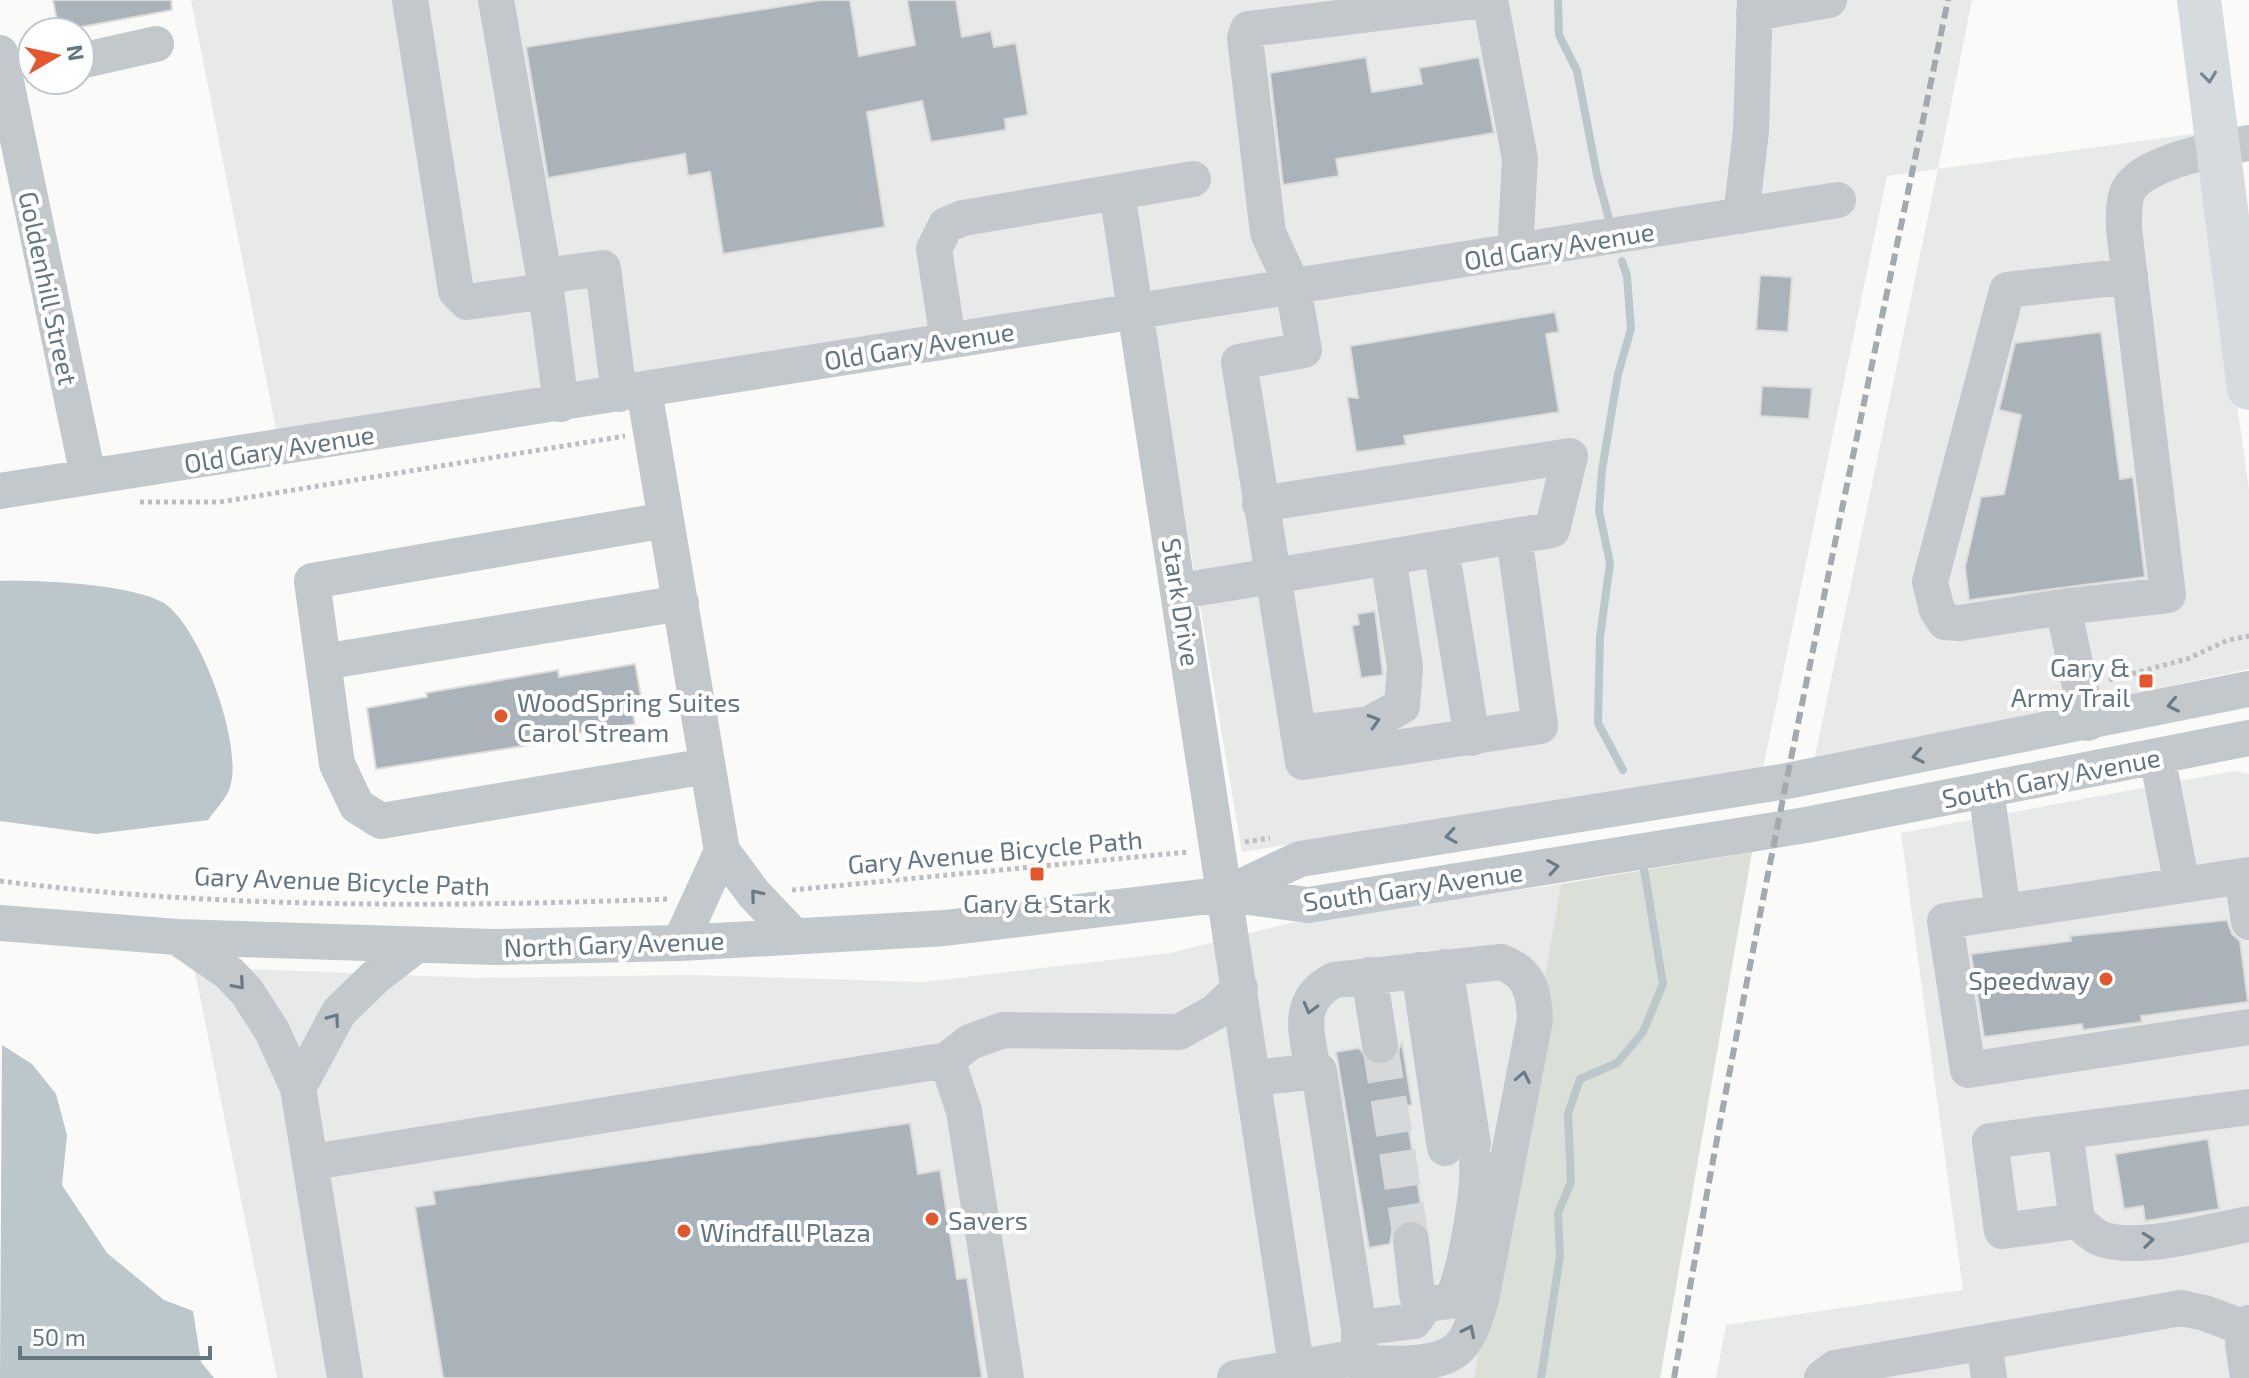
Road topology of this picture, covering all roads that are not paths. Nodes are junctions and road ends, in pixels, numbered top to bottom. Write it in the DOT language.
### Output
graph roads {
  1 [pos="410,0"];
  2 [pos="496,0"];
  3 [pos="1488,0"];
  4 [pos="1829,0"];
  5 [pos="2199,0"];
  6 [pos="1754,6"];
  7 [pos="156,44"];
  8 [pos="96,57"];
  9 [pos="12,68"];
  10 [pos="2233,146"];
  11 [pos="1193,179"];
  12 [pos="1117,192"];
  13 [pos="1838,200"];
  14 [pos="1741,216"];
  15 [pos="1515,252"];
  16 [pos="2130,276"];
  17 [pos="545,283"];
  18 [pos="1293,287"];
  19 [pos="1137,310"];
  20 [pos="948,340"];
  21 [pos="2249,388"];
  22 [pos="632,392"];
  23 [pos="561,404"];
  24 [pos="88,476"];
  25 [pos="0,491"];
  26 [pos="1260,504"];
  27 [pos="666,520"];
  28 [pos="1514,536"];
  29 [pos="1441,548"];
  30 [pos="1388,557"];
  31 [pos="1271,577"];
  32 [pos="1180,591"];
  33 [pos="681,603"];
  34 [pos="2063,607"];
  35 [pos="323,662"];
  36 [pos="2249,689"];
  37 [pos="2088,723"];
  38 [pos="1298,733"];
  39 [pos="1472,738"];
  40 [pos="2249,738"];
  41 [pos="2157,756"];
  42 [pos="707,766"];
  43 [pos="1986,790"];
  44 [pos="722,851"];
  45 [pos="2245,875"];
  46 [pos="2182,885"];
  47 [pos="1226,894"];
  48 [pos="2003,912"];
  49 [pos="2249,922"];
  50 [pos="0,923"];
  51 [pos="794,936"];
  52 [pos="177,937"];
  53 [pos="680,943"];
  54 [pos="414,947"];
  55 [pos="1432,968"];
  56 [pos="1363,975"];
  57 [pos="1240,988"];
  58 [pos="2249,1027"];
  59 [pos="1380,1045"];
  60 [pos="947,1060"];
  61 [pos="1316,1071"];
  62 [pos="1253,1078"];
  63 [pos="298,1088"];
  64 [pos="2249,1107"];
  65 [pos="2065,1131"];
  66 [pos="313,1162"];
  67 [pos="2077,1221"];
  68 [pos="2249,1224"];
  69 [pos="1411,1240"];
  70 [pos="1426,1304"];
  71 [pos="1984,1342"];
  72 [pos="2248,1348"];
  73 [pos="1355,1356"];
  74 [pos="1426,1369"];
  75 [pos="1298,1373"];
  76 [pos="345,1378"];
  77 [pos="1006,1378"];
  78 [pos="1235,1378"];
  79 [pos="1822,1378"];
  80 [pos="1989,1378"];
  1 -- 17 [label="street"];
  2 -- 17 [label="street"];
  3 -- 15 [label="street"];
  3 -- 18 [label="street"];
  4 -- 6 [label="street"];
  5 -- 10 [label="main road, one-way"];
  6 -- 14 [label="street"];
  7 -- 8 [label="street"];
  9 -- 24 [label="street, Goldenhill Street"];
  10 -- 16 [label="street"];
  10 -- 21 [label="main road"];
  11 -- 12 [label="street"];
  12 -- 19 [label="street, Stark Drive"];
  12 -- 20 [label="street"];
  13 -- 14 [label="street, Old Gary Avenue"];
  14 -- 15 [label="street, Old Gary Avenue"];
  15 -- 18 [label="street, Old Gary Avenue"];
  16 -- 34 [label="street"];
  16 -- 34 [label="street"];
  17 -- 22 [label="street"];
  17 -- 23 [label="street"];
  18 -- 19 [label="street, Old Gary Avenue"];
  18 -- 26 [label="street"];
  19 -- 20 [label="street, Old Gary Avenue"];
  19 -- 32 [label="street, Stark Drive"];
  20 -- 22 [label="street, Old Gary Avenue"];
  22 -- 23 [label="street, Old Gary Avenue"];
  22 -- 27 [label="street"];
  23 -- 24 [label="street, Old Gary Avenue"];
  24 -- 25 [label="street, Old Gary Avenue"];
  26 -- 28 [label="street"];
  26 -- 31 [label="street"];
  27 -- 33 [label="street"];
  27 -- 35 [label="street"];
  28 -- 29 [label="street"];
  28 -- 39 [label="street"];
  29 -- 30 [label="street"];
  29 -- 39 [label="street"];
  30 -- 31 [label="street"];
  38 -- 30 [label="street, one-way"];
  31 -- 32 [label="street"];
  31 -- 38 [label="street"];
  32 -- 47 [label="street, Stark Drive"];
  33 -- 35 [label="street"];
  33 -- 42 [label="street"];
  34 -- 37 [label="street"];
  35 -- 42 [label="street"];
  36 -- 37 [label="street, South Gary Avenue, one-way"];
  37 -- 47 [label="street, South Gary Avenue, one-way"];
  38 -- 39 [label="street"];
  40 -- 41 [label="street, South Gary Avenue"];
  41 -- 43 [label="street, South Gary Avenue"];
  41 -- 46 [label="street"];
  42 -- 44 [label="street"];
  47 -- 43 [label="street, South Gary Avenue, one-way"];
  43 -- 48 [label="street"];
  51 -- 44 [label="street, one-way"];
  44 -- 53 [label="street"];
  45 -- 46 [label="street"];
  45 -- 49 [label="street"];
  46 -- 48 [label="street"];
  47 -- 51 [label="street, North Gary Avenue"];
  47 -- 57 [label="street, Stark Drive"];
  48 -- 58 [label="street"];
  50 -- 52 [label="street, North Gary Avenue"];
  51 -- 53 [label="street, North Gary Avenue"];
  52 -- 54 [label="street, North Gary Avenue"];
  52 -- 63 [label="street, one-way"];
  53 -- 54 [label="street, North Gary Avenue"];
  63 -- 54 [label="street, one-way"];
  55 -- 56 [label="street"];
  55 -- 70 [label="street"];
  74 -- 55 [label="street, one-way"];
  56 -- 59 [label="street"];
  56 -- 61 [label="street, one-way"];
  57 -- 60 [label="street"];
  57 -- 62 [label="street, Stark Drive"];
  60 -- 66 [label="street"];
  60 -- 77 [label="street"];
  61 -- 62 [label="street"];
  61 -- 73 [label="street"];
  62 -- 75 [label="street, Stark Drive"];
  63 -- 66 [label="street"];
  64 -- 65 [label="street"];
  65 -- 67 [label="street"];
  65 -- 67 [label="street"];
  66 -- 76 [label="street"];
  67 -- 68 [label="street, one-way"];
  69 -- 70 [label="street"];
  70 -- 73 [label="street"];
  71 -- 72 [label="street"];
  71 -- 79 [label="street"];
  71 -- 80 [label="street"];
  73 -- 74 [label="street"];
  73 -- 75 [label="street"];
  75 -- 78 [label="street"];
}
